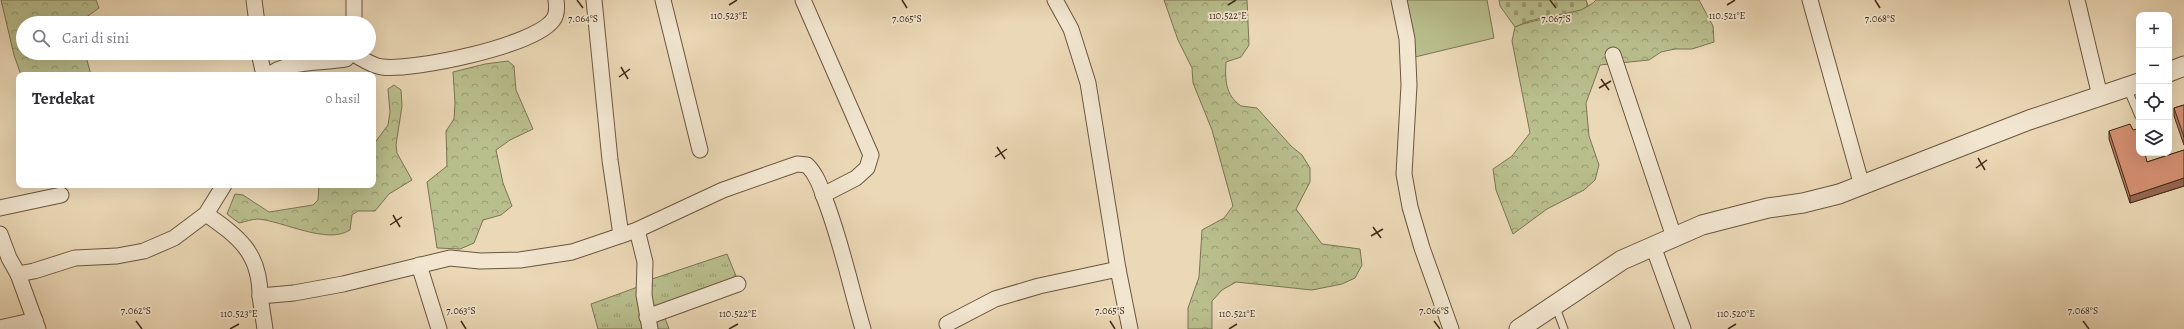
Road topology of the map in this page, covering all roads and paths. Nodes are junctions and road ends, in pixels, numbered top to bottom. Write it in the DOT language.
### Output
graph roads {
  1 [pos="254,0"];
  2 [pos="354,0"];
  3 [pos="556,0"];
  4 [pos="594,0"];
  5 [pos="663,0"];
  6 [pos="803,0"];
  7 [pos="1055,0"];
  8 [pos="1399,0"];
  9 [pos="1810,0"];
  10 [pos="2077,0"];
  11 [pos="256,16"];
  12 [pos="354,16"];
  13 [pos="1613,55"];
  14 [pos="261,60"];
  15 [pos="339,60"];
  16 [pos="366,60"];
  17 [pos="2184,66"];
  18 [pos="2172,71"];
  19 [pos="263,72"];
  20 [pos="275,72"];
  21 [pos="2133,85"];
  22 [pos="2100,96"];
  23 [pos="2136,100"];
  24 [pos="700,150"];
  25 [pos="1862,186"];
  26 [pos="222,188"];
  27 [pos="61,195"];
  28 [pos="823,195"];
  29 [pos="0,208"];
  30 [pos="206,214"];
  31 [pos="637,230"];
  32 [pos="0,234"];
  33 [pos="621,235"];
  34 [pos="1674,237"];
  35 [pos="1653,246"];
  36 [pos="419,265"];
  37 [pos="1118,269"];
  38 [pos="18,274"];
  39 [pos="738,284"];
  40 [pos="260,296"];
  41 [pos="1555,305"];
  42 [pos="648,323"];
  43 [pos="947,324"];
  44 [pos="36,325"];
  45 [pos="0,328"];
  46 [pos="265,329"];
  47 [pos="439,329"];
  48 [pos="863,329"];
  49 [pos="1130,329"];
  50 [pos="1451,329"];
  51 [pos="1519,329"];
  52 [pos="1564,329"];
  53 [pos="1683,329"];
  1 -- 11 [label="street"];
  2 -- 12 [label="street"];
  3 -- 16 [label="street"];
  4 -- 33 [label="street"];
  5 -- 24 [label="street"];
  6 -- 28 [label="street"];
  7 -- 37 [label="street"];
  8 -- 50 [label="street"];
  9 -- 25 [label="street"];
  10 -- 22 [label="street"];
  13 -- 34 [label="street"];
  14 -- 19 [label="street"];
  15 -- 20 [label="street"];
  17 -- 18 [label="street"];
  21 -- 22 [label="street"];
  21 -- 23 [label="lane"];
  22 -- 25 [label="street"];
  25 -- 34 [label="street"];
  26 -- 30 [label="street"];
  27 -- 29 [label="street"];
  28 -- 31 [label="street"];
  28 -- 48 [label="street"];
  30 -- 38 [label="street"];
  30 -- 40 [label="street"];
  31 -- 33 [label="street"];
  31 -- 42 [label="street"];
  32 -- 38 [label="street"];
  33 -- 36 [label="street"];
  34 -- 35 [label="street"];
  35 -- 41 [label="street"];
  35 -- 53 [label="street"];
  36 -- 40 [label="street"];
  36 -- 47 [label="street"];
  37 -- 43 [label="street"];
  37 -- 49 [label="street"];
  38 -- 44 [label="street"];
  39 -- 42 [label="street"];
  40 -- 46 [label="street"];
  41 -- 51 [label="street"];
  41 -- 52 [label="lane"];
  44 -- 45 [label="street"];
}
